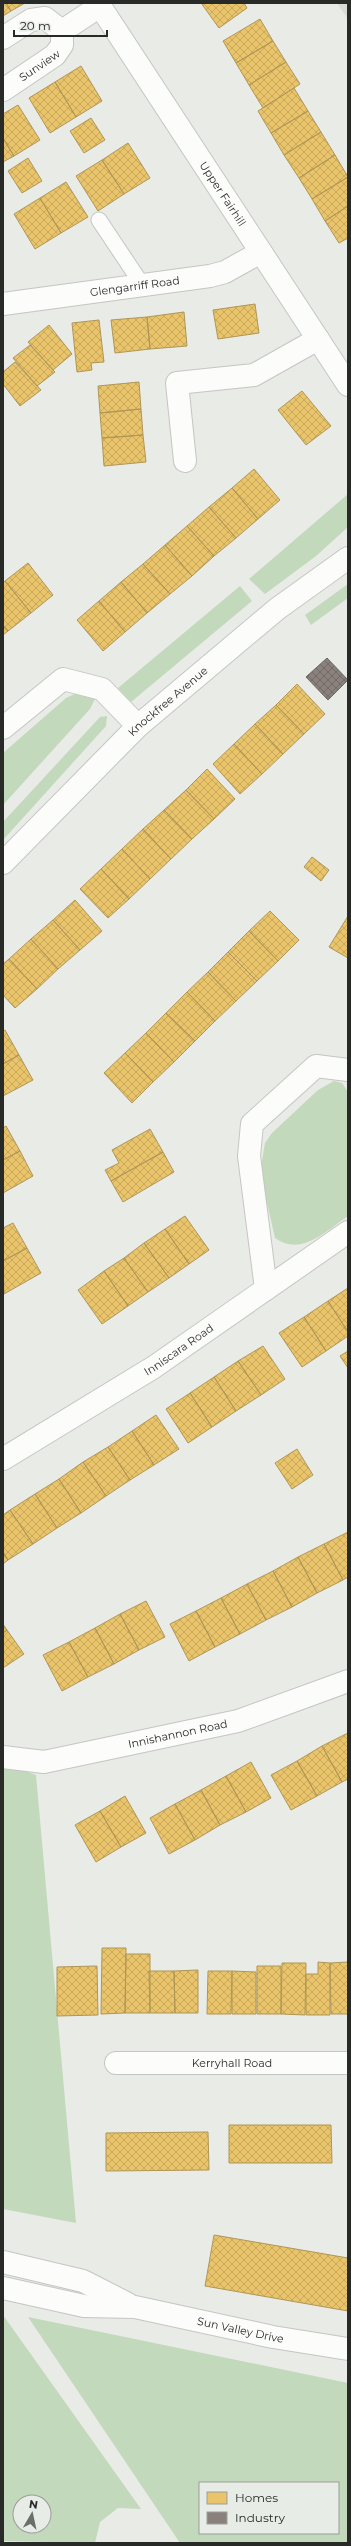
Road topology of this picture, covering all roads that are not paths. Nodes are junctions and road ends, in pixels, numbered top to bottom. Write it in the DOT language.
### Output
graph roads {
  1 [pos="99,4"];
  2 [pos="62,31"];
  3 [pos="3,38"];
  4 [pos="3,90"];
  5 [pos="99,220"];
  6 [pos="261,252"];
  7 [pos="143,286"];
  8 [pos="3,304"];
  9 [pos="318,339"];
  10 [pos="348,385"];
  11 [pos="185,461"];
  12 [pos="348,558"];
  13 [pos="138,726"];
  14 [pos="3,728"];
  15 [pos="3,863"];
  16 [pos="348,1070"];
  17 [pos="348,1232"];
  18 [pos="266,1290"];
  19 [pos="3,1459"];
  20 [pos="348,1681"];
  21 [pos="3,1757"];
  22 [pos="116,2063"];
  23 [pos="348,2063"];
  24 [pos="3,2262"];
  25 [pos="3,2288"];
  26 [pos="135,2307"];
  27 [pos="348,2349"];
  1 -- 2 [label="street, Sunview"];
  1 -- 6 [label="street, Upper Fairhill"];
  2 -- 3 [label="street, Sunview"];
  2 -- 4 [label="street, Sunview"];
  5 -- 7 [label="lane"];
  6 -- 7 [label="street, Glengarriff Road"];
  6 -- 9 [label="street, Upper Fairhill"];
  7 -- 8 [label="street, Glengarriff Road"];
  9 -- 10 [label="street, Upper Fairhill"];
  9 -- 11 [label="street"];
  12 -- 13 [label="street, Knockfree Avenue"];
  13 -- 14 [label="street"];
  13 -- 15 [label="street, Knockfree Avenue"];
  16 -- 18 [label="street"];
  17 -- 18 [label="street, Inniscara Road"];
  18 -- 19 [label="street, Inniscara Road"];
  20 -- 21 [label="street, Innishannon Road"];
  22 -- 23 [label="street, Kerryhall Road"];
  24 -- 26 [label="street, Sun Valley Drive"];
  25 -- 26 [label="street, Sun Valley Drive"];
  26 -- 27 [label="street, Sun Valley Drive"];
}
